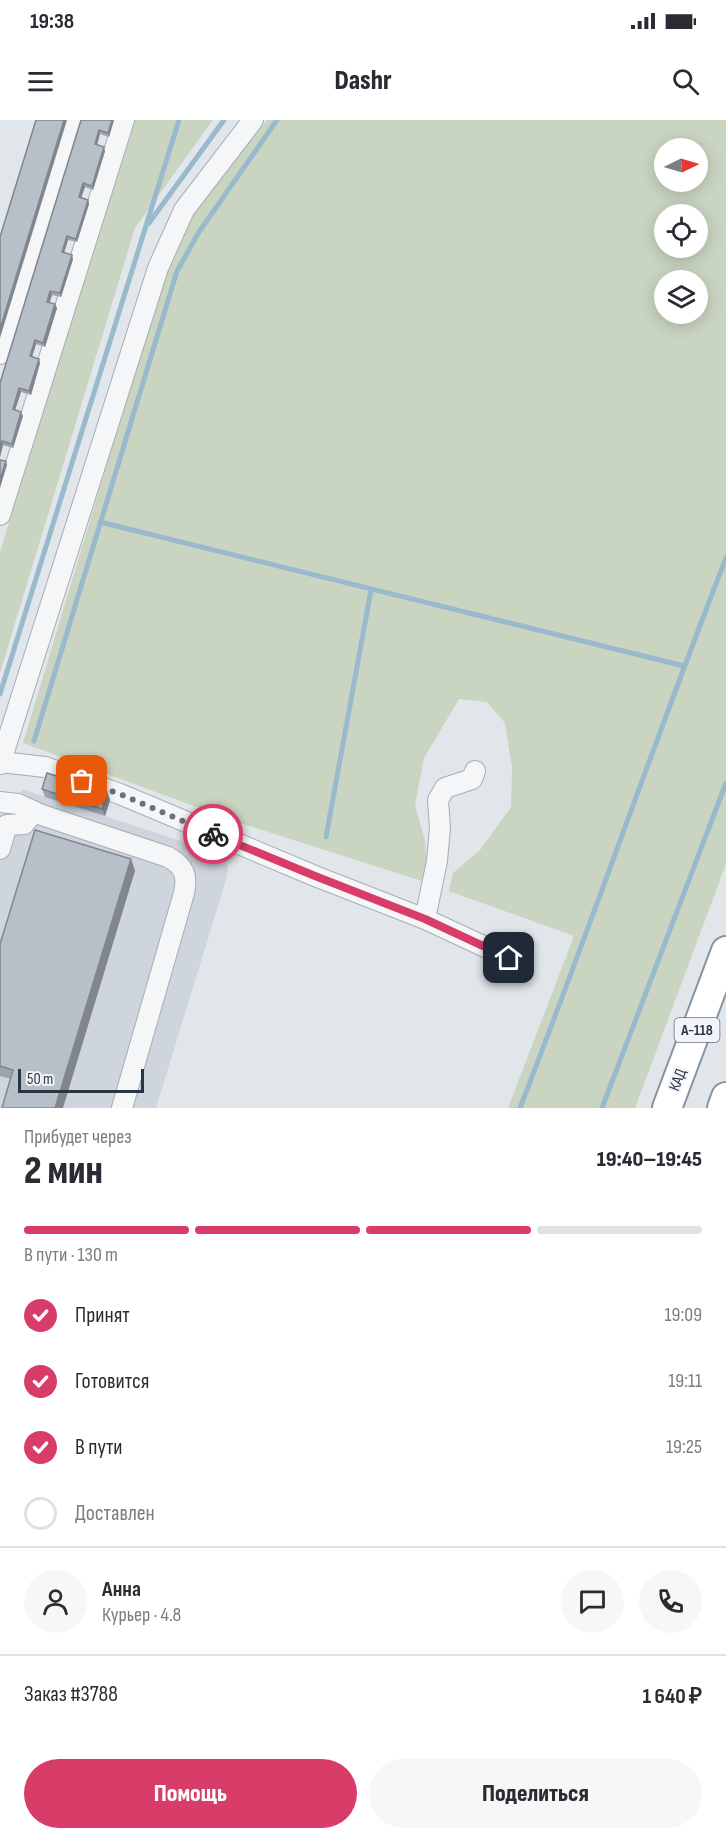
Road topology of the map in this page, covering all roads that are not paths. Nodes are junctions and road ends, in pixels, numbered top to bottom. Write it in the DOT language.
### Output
graph roads {
  1 [pos="73,120"];
  2 [pos="124,120"];
  3 [pos="253,120"];
  4 [pos="0,354"];
  5 [pos="0,515"];
  6 [pos="0,763"];
  7 [pos="475,771"];
  8 [pos="0,802"];
  9 [pos="34,812"];
  10 [pos="0,849"];
  11 [pos="425,919"];
  12 [pos="726,951"];
  13 [pos="509,958"];
  14 [pos="726,1097"];
  15 [pos="122,1108"];
  16 [pos="667,1108"];
  17 [pos="722,1108"];
  1 -- 4 [label="street"];
  2 -- 5 [label="street"];
  3 -- 6 [label="street"];
  6 -- 11 [label="street"];
  7 -- 11 [label="street"];
  8 -- 9 [label="street"];
  9 -- 10 [label="street"];
  9 -- 15 [label="street"];
  11 -- 13 [label="street"];
  12 -- 16 [label="highway, КАД / А-118"];
  14 -- 17 [label="highway"];
}
